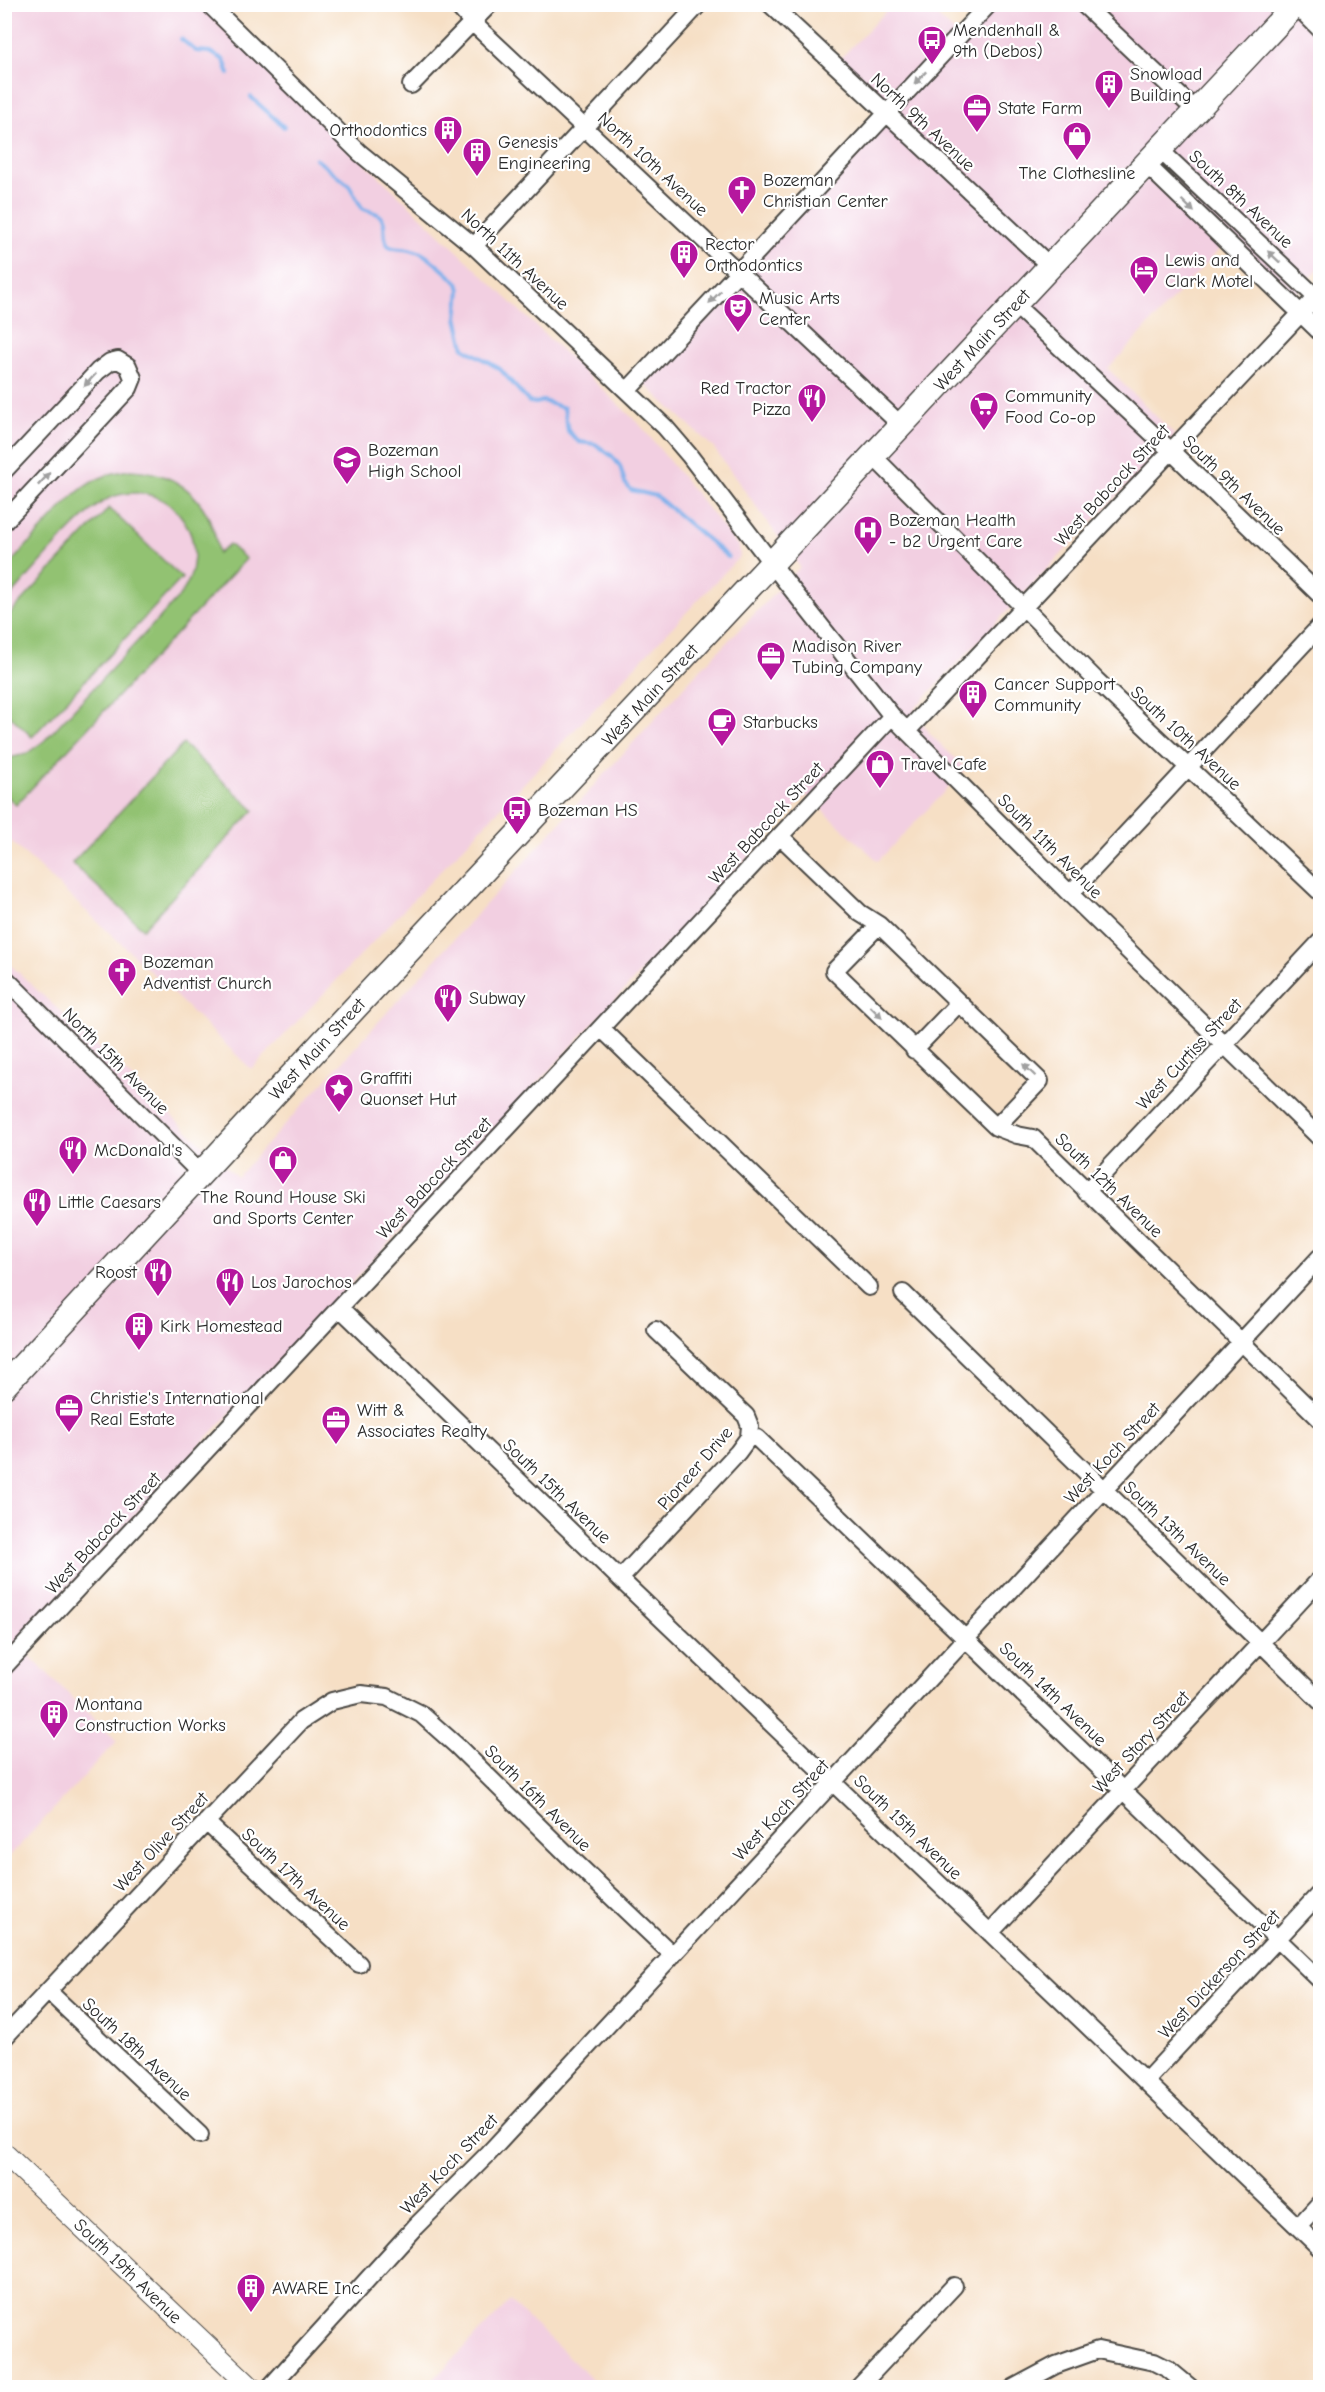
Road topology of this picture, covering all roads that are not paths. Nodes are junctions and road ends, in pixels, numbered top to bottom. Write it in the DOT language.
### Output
graph roads {
  1 [pos="209,4"];
  2 [pos="456,4"];
  3 [pos="490,4"];
  4 [pos="699,4"];
  5 [pos="770,4"];
  6 [pos="989,4"];
  7 [pos="1083,4"];
  8 [pos="1296,5"];
  9 [pos="473,22"];
  10 [pos="1320,28"];
  11 [pos="411,85"];
  12 [pos="1197,112"];
  13 [pos="885,114"];
  14 [pos="585,127"];
  15 [pos="1154,158"];
  16 [pos="474,246"];
  17 [pos="1051,267"];
  18 [pos="738,272"];
  19 [pos="1319,297"];
  20 [pos="1015,305"];
  21 [pos="1301,313"];
  22 [pos="1320,332"];
  23 [pos="627,391"];
  24 [pos="902,426"];
  25 [pos="1171,451"];
  26 [pos="873,456"];
  27 [pos="4,471"];
  28 [pos="4,522"];
  29 [pos="772,564"];
  30 [pos="1320,596"];
  31 [pos="1025,606"];
  32 [pos="1320,626"];
  33 [pos="892,716"];
  34 [pos="907,731"];
  35 [pos="1188,767"];
  36 [pos="780,836"];
  37 [pos="1320,892"];
  38 [pos="1070,894"];
  39 [pos="879,925"];
  40 [pos="1320,942"];
  41 [pos="4,977"];
  42 [pos="959,1003"];
  43 [pos="601,1028"];
  44 [pos="1225,1044"];
  45 [pos="914,1050"];
  46 [pos="996,1127"];
  47 [pos="1320,1137"];
  48 [pos="201,1174"];
  49 [pos="1086,1192"];
  50 [pos="1320,1257"];
  51 [pos="869,1287"];
  52 [pos="903,1293"];
  53 [pos="340,1308"];
  54 [pos="656,1330"];
  55 [pos="1242,1342"];
  56 [pos="4,1386"];
  57 [pos="1320,1419"];
  58 [pos="757,1438"];
  59 [pos="1105,1489"];
  60 [pos="620,1579"];
  61 [pos="1320,1579"];
  62 [pos="967,1638"];
  63 [pos="1261,1642"];
  64 [pos="4,1667"];
  65 [pos="361,1694"];
  66 [pos="1320,1701"];
  67 [pos="833,1782"];
  68 [pos="1123,1790"];
  69 [pos="206,1822"];
  70 [pos="1320,1893"];
  71 [pos="990,1933"];
  72 [pos="1278,1939"];
  73 [pos="673,1955"];
  74 [pos="359,1964"];
  75 [pos="1320,1980"];
  76 [pos="48,1991"];
  77 [pos="4,2038"];
  78 [pos="1146,2081"];
  79 [pos="200,2135"];
  80 [pos="4,2153"];
  81 [pos="1320,2203"];
  82 [pos="1299,2226"];
  83 [pos="1320,2248"];
  84 [pos="954,2286"];
  85 [pos="252,2388"];
  86 [pos="269,2388"];
  87 [pos="858,2388"];
  88 [pos="1013,2388"];
  89 [pos="1191,2388"];
  1 -- 16 [label="street, North 11th Avenue"];
  2 -- 9 [label="street, North 10th Avenue"];
  3 -- 9 [label="street"];
  4 -- 14 [label="street"];
  5 -- 13 [label="street, North 9th Avenue"];
  6 -- 13 [label="street, one-way"];
  7 -- 12 [label="street"];
  8 -- 10 [label="street"];
  8 -- 12 [label="highway, West Main Street"];
  9 -- 11 [label="street"];
  9 -- 14 [label="street, North 10th Avenue"];
  12 -- 15 [label="highway, West Main Street"];
  13 -- 17 [label="street, North 9th Avenue"];
  13 -- 18 [label="street"];
  14 -- 16 [label="street"];
  14 -- 18 [label="street, North 10th Avenue"];
  15 -- 17 [label="highway, West Main Street"];
  19 -- 15 [label="street, South 8th Avenue, one-way"];
  15 -- 21 [label="street, one-way"];
  16 -- 23 [label="street, North 11th Avenue"];
  17 -- 20 [label="highway, West Main Street"];
  18 -- 23 [label="street, one-way"];
  18 -- 24 [label="street, North 10th Avenue"];
  19 -- 21 [label="street, West Babcock Street"];
  20 -- 24 [label="highway, West Main Street"];
  20 -- 25 [label="street, South 9th Avenue"];
  21 -- 22 [label="street"];
  21 -- 25 [label="street, West Babcock Street"];
  23 -- 29 [label="street, North 11th Avenue"];
  24 -- 26 [label="highway, West Main Street"];
  25 -- 30 [label="street, South 9th Avenue"];
  25 -- 31 [label="street, West Babcock Street"];
  26 -- 29 [label="highway, West Main Street"];
  26 -- 31 [label="street, South 10th Avenue"];
  28 -- 27 [label="street, one-way"];
  29 -- 33 [label="street, South 11th Avenue"];
  29 -- 48 [label="highway, West Main Street"];
  31 -- 34 [label="street, West Babcock Street"];
  31 -- 35 [label="street, South 10th Avenue"];
  32 -- 35 [label="street"];
  33 -- 34 [label="street, South 11th Avenue"];
  33 -- 36 [label="street, West Babcock Street"];
  34 -- 38 [label="street, South 11th Avenue"];
  35 -- 37 [label="street, South 10th Avenue"];
  35 -- 38 [label="street"];
  36 -- 39 [label="street"];
  36 -- 43 [label="street, West Babcock Street"];
  38 -- 44 [label="street, South 11th Avenue"];
  39 -- 42 [label="street"];
  39 -- 45 [label="street, South 12th Avenue, one-way"];
  40 -- 44 [label="street, West Curtiss Street"];
  41 -- 48 [label="street, North 15th Avenue"];
  42 -- 45 [label="street"];
  46 -- 42 [label="street, one-way"];
  43 -- 51 [label="street"];
  43 -- 53 [label="street, West Babcock Street"];
  44 -- 47 [label="street, South 11th Avenue"];
  44 -- 49 [label="street, West Curtiss Street"];
  45 -- 46 [label="street, South 12th Avenue"];
  46 -- 49 [label="street, South 12th Avenue"];
  48 -- 56 [label="highway, West Main Street"];
  49 -- 55 [label="street, South 12th Avenue"];
  50 -- 55 [label="street, West Koch Street"];
  52 -- 59 [label="street, South 13th Avenue"];
  53 -- 60 [label="street, South 15th Avenue"];
  53 -- 64 [label="street, West Babcock Street"];
  54 -- 60 [label="street, Pioneer Drive"];
  55 -- 57 [label="street, South 12th Avenue"];
  55 -- 59 [label="street, West Koch Street"];
  58 -- 62 [label="street, South 14th Avenue"];
  59 -- 62 [label="street, West Koch Street"];
  59 -- 63 [label="street, South 13th Avenue"];
  60 -- 67 [label="street, South 15th Avenue"];
  61 -- 63 [label="street, West Story Street"];
  62 -- 67 [label="street, West Koch Street"];
  62 -- 68 [label="street, South 14th Avenue"];
  63 -- 66 [label="street, South 13th Avenue"];
  63 -- 68 [label="street, West Story Street"];
  65 -- 69 [label="street, West Olive Street"];
  65 -- 73 [label="street, South 16th Avenue"];
  67 -- 71 [label="street, South 15th Avenue"];
  67 -- 73 [label="street, West Koch Street"];
  68 -- 71 [label="street, West Story Street"];
  68 -- 72 [label="street, South 14th Avenue"];
  69 -- 74 [label="street, South 17th Avenue"];
  69 -- 76 [label="street, West Olive Street"];
  70 -- 72 [label="street, West Dickerson Street"];
  71 -- 78 [label="street, South 15th Avenue"];
  72 -- 75 [label="street, South 14th Avenue"];
  72 -- 78 [label="street, West Dickerson Street"];
  73 -- 86 [label="street, West Koch Street"];
  76 -- 77 [label="street, West Olive Street"];
  76 -- 79 [label="street, South 18th Avenue"];
  78 -- 82 [label="street, South 15th Avenue"];
  80 -- 85 [label="main road, South 19th Avenue"];
  81 -- 82 [label="street"];
  82 -- 83 [label="street, South 15th Avenue"];
  84 -- 87 [label="street"];
  88 -- 89 [label="street"];
}
